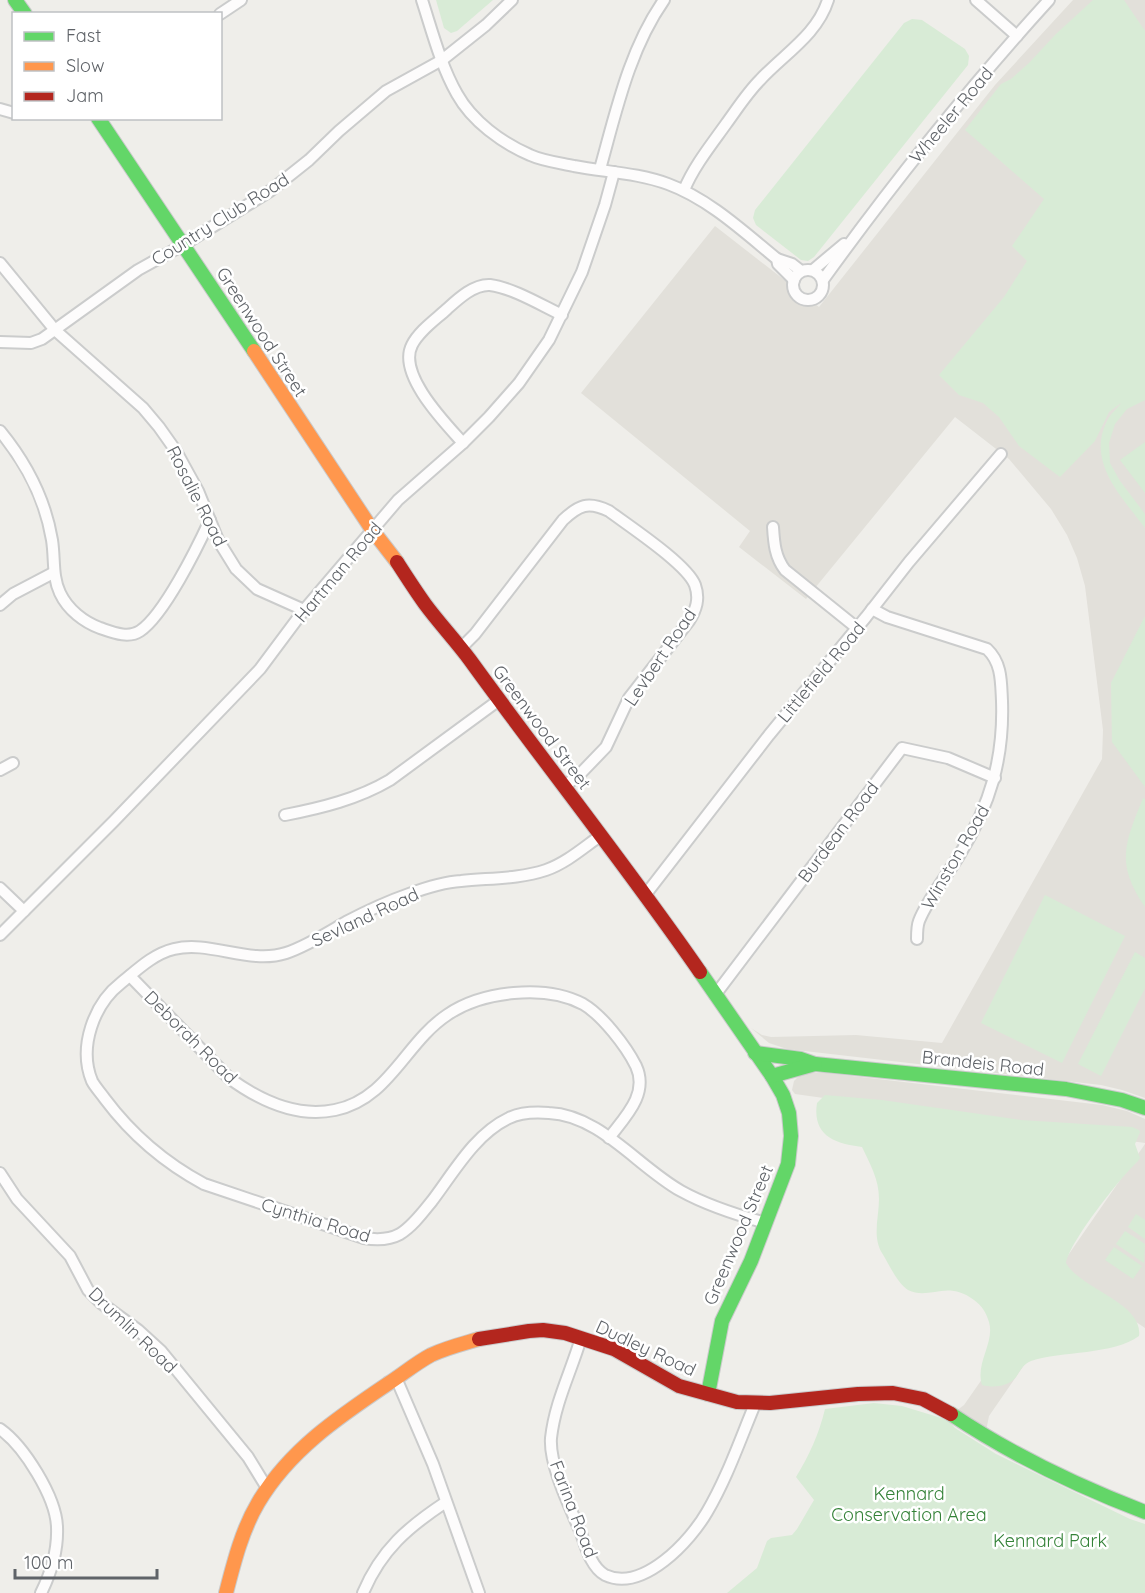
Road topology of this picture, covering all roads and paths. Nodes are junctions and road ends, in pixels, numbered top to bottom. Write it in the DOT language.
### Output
graph roads {
  1 [pos="241,0"];
  2 [pos="422,0"];
  3 [pos="512,0"];
  4 [pos="664,0"];
  5 [pos="828,0"];
  6 [pos="976,0"];
  7 [pos="1049,0"];
  8 [pos="222,13"];
  9 [pos="1017,36"];
  10 [pos="442,60"];
  11 [pos="99,120"];
  12 [pos="600,170"];
  13 [pos="614,172"];
  14 [pos="684,190"];
  15 [pos="856,234"];
  16 [pos="183,245"];
  17 [pos="777,260"];
  18 [pos="0,263"];
  19 [pos="807,271"];
  20 [pos="794,280"];
  21 [pos="823,280"];
  22 [pos="562,315"];
  23 [pos="55,330"];
  24 [pos="0,342"];
  25 [pos="0,431"];
  26 [pos="463,443"];
  27 [pos="1000,453"];
  28 [pos="210,520"];
  29 [pos="772,527"];
  30 [pos="373,531"];
  31 [pos="53,573"];
  32 [pos="0,605"];
  33 [pos="872,609"];
  34 [pos="304,610"];
  35 [pos="857,628"];
  36 [pos="461,648"];
  37 [pos="499,700"];
  38 [pos="14,763"];
  39 [pos="0,770"];
  40 [pos="995,778"];
  41 [pos="565,786"];
  42 [pos="285,815"];
  43 [pos="600,836"];
  44 [pos="0,888"];
  45 [pos="646,894"];
  46 [pos="24,911"];
  47 [pos="0,935"];
  48 [pos="917,939"];
  49 [pos="130,976"];
  50 [pos="715,994"];
  51 [pos="755,1053"];
  52 [pos="815,1064"];
  53 [pos="772,1076"];
  54 [pos="1145,1108"];
  55 [pos="609,1138"];
  56 [pos="0,1173"];
  57 [pos="766,1223"];
  58 [pos="581,1338"];
  59 [pos="396,1378"];
  60 [pos="708,1394"];
  61 [pos="755,1404"];
  62 [pos="0,1429"];
  63 [pos="267,1488"];
  64 [pos="446,1502"];
  65 [pos="1145,1512"];
  66 [pos="40,1593"];
  67 [pos="226,1593"];
  68 [pos="363,1593"];
  69 [pos="479,1593"];
  1 -- 8 [label="street"];
  2 -- 10 [label="street"];
  3 -- 10 [label="street, Country Club Road"];
  4 -- 12 [label="street"];
  5 -- 14 [label="street"];
  6 -- 9 [label="street"];
  7 -- 9 [label="street, Wheeler Road"];
  9 -- 15 [label="street, Wheeler Road"];
  10 -- 12 [label="street"];
  10 -- 16 [label="street, Country Club Road"];
  11 -- 16 [label="street, Greenwood Street"];
  12 -- 13 [label="street"];
  13 -- 14 [label="street"];
  13 -- 22 [label="street, Hartman Road"];
  14 -- 17 [label="street"];
  15 -- 19 [label="street, Wheeler Road"];
  15 -- 21 [label="street, Wheeler Road"];
  16 -- 23 [label="street, Country Club Road"];
  16 -- 30 [label="street, Greenwood Street"];
  17 -- 19 [label="street"];
  17 -- 20 [label="street"];
  18 -- 23 [label="street, Rosalie Road"];
  19 -- 20 [label="street"];
  19 -- 21 [label="street"];
  20 -- 21 [label="street"];
  22 -- 26 [label="street, Hartman Road"];
  22 -- 26 [label="street"];
  23 -- 24 [label="street, Country Club Road"];
  23 -- 28 [label="street, Rosalie Road"];
  25 -- 31 [label="street"];
  26 -- 30 [label="street, Hartman Road"];
  27 -- 33 [label="street, Littlefield Road"];
  28 -- 31 [label="street"];
  28 -- 34 [label="street, Rosalie Road"];
  29 -- 35 [label="street"];
  30 -- 34 [label="street, Hartman Road"];
  30 -- 36 [label="street, Greenwood Street"];
  31 -- 32 [label="street"];
  33 -- 35 [label="street, Littlefield Road"];
  33 -- 40 [label="street, Winston Road"];
  34 -- 46 [label="street, Hartman Road"];
  35 -- 45 [label="street, Littlefield Road"];
  36 -- 37 [label="street, Greenwood Street"];
  36 -- 41 [label="street, Levbert Road"];
  37 -- 41 [label="street, Greenwood Street"];
  37 -- 42 [label="street"];
  38 -- 39 [label="street"];
  40 -- 48 [label="street, Winston Road"];
  40 -- 50 [label="street, Burdean Road"];
  41 -- 43 [label="street, Greenwood Street"];
  43 -- 45 [label="street, Greenwood Street"];
  43 -- 49 [label="street, Sevland Road"];
  44 -- 46 [label="street"];
  45 -- 50 [label="street, Greenwood Street"];
  46 -- 47 [label="street, Hartman Road"];
  49 -- 55 [label="street, Deborah Road"];
  49 -- 55 [label="street, Cynthia Road"];
  50 -- 51 [label="street, Greenwood Street"];
  51 -- 52 [label="street, Brandeis Road"];
  51 -- 53 [label="street, Greenwood Street"];
  52 -- 53 [label="street, Brandeis Road"];
  52 -- 54 [label="street, Brandeis Road"];
  53 -- 57 [label="street, Greenwood Street"];
  55 -- 57 [label="street, Cynthia Road"];
  56 -- 63 [label="street, Drumlin Road"];
  57 -- 60 [label="street, Greenwood Street"];
  58 -- 59 [label="street, Dudley Road"];
  58 -- 60 [label="street, Dudley Road"];
  58 -- 61 [label="street, Farina Road"];
  59 -- 63 [label="street, Dudley Road"];
  59 -- 64 [label="street"];
  60 -- 61 [label="street, Dudley Road"];
  61 -- 65 [label="street, Dudley Road"];
  62 -- 66 [label="street"];
  63 -- 67 [label="street, Dudley Road"];
  64 -- 68 [label="street"];
  64 -- 69 [label="street"];
}
